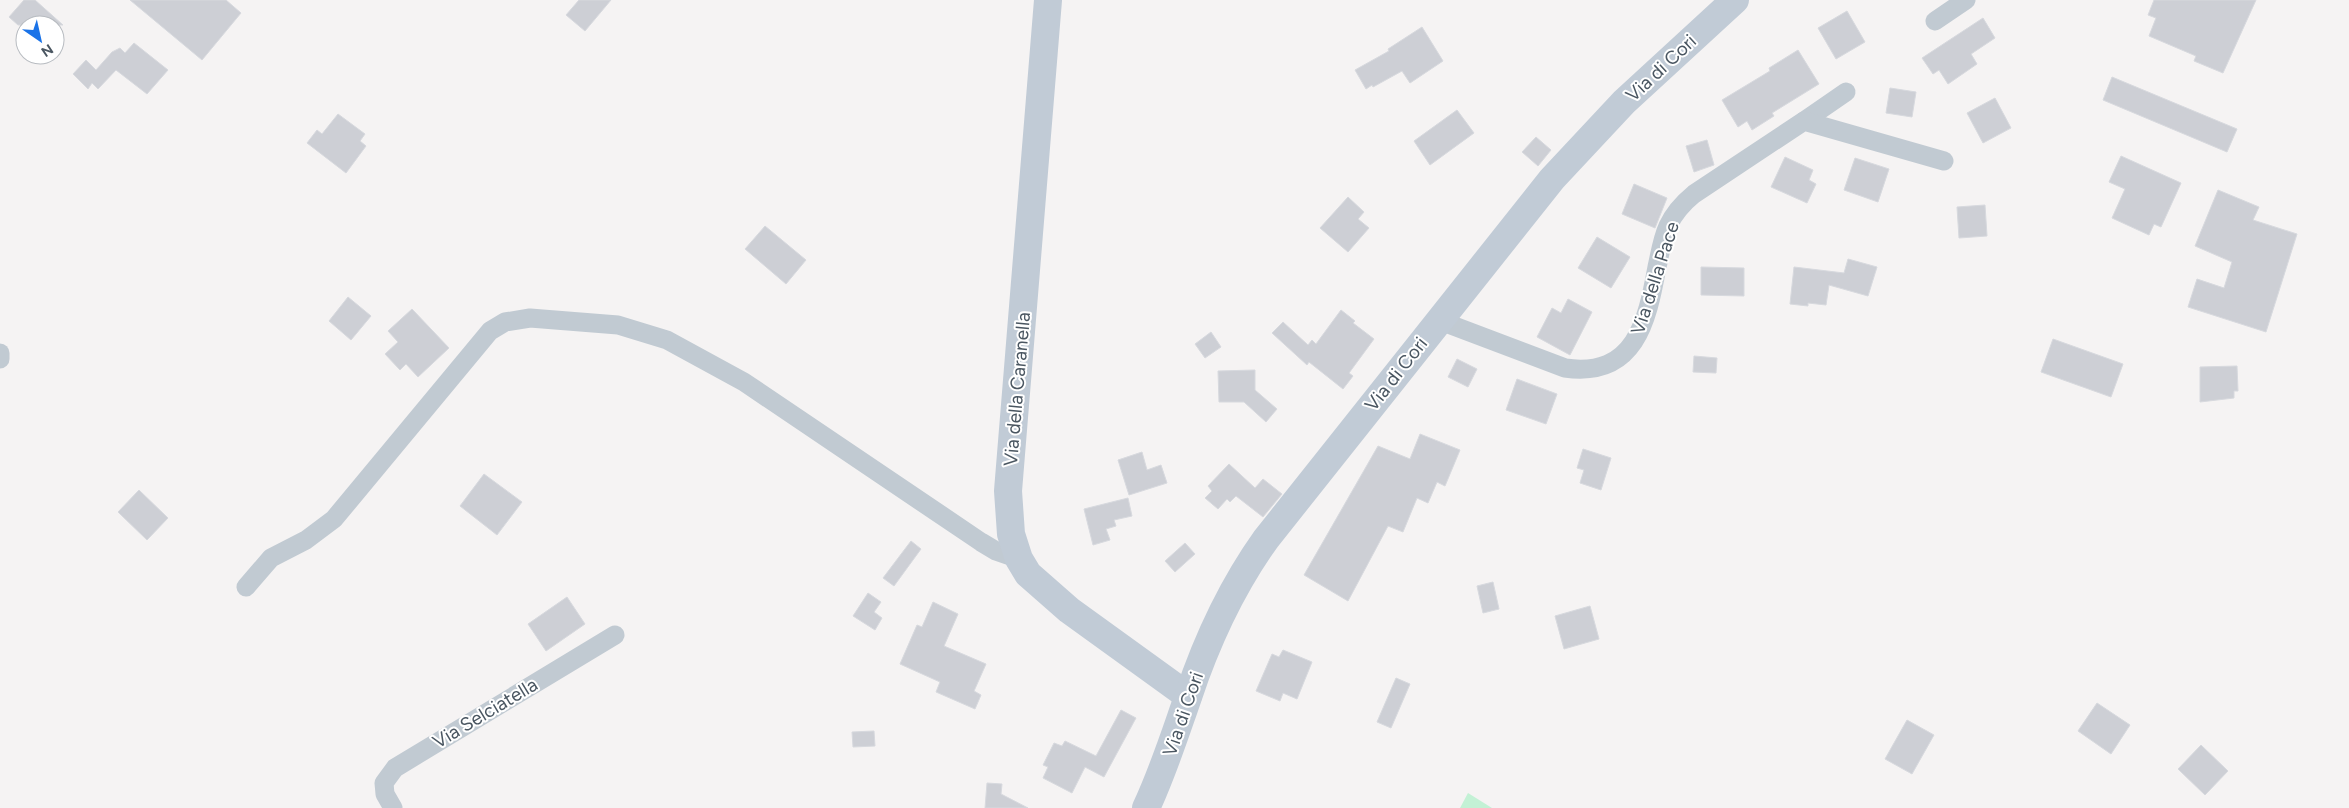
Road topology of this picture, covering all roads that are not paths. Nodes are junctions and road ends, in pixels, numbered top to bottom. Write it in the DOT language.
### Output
graph roads {
  1 [pos="1048,0"];
  2 [pos="1735,0"];
  3 [pos="1966,0"];
  4 [pos="1935,21"];
  5 [pos="1846,92"];
  6 [pos="1804,121"];
  7 [pos="1944,161"];
  8 [pos="1438,320"];
  9 [pos="0,353"];
  10 [pos="0,359"];
  11 [pos="1019,559"];
  12 [pos="246,587"];
  13 [pos="615,635"];
  14 [pos="1188,696"];
  15 [pos="393,808"];
  16 [pos="1146,808"];
  1 -- 11 [label="main road, Via della Caranella"];
  2 -- 8 [label="main road, Via di Cori"];
  3 -- 4 [label="street"];
  5 -- 6 [label="street, Via della Pace"];
  6 -- 7 [label="street"];
  6 -- 8 [label="street, Via della Pace"];
  8 -- 14 [label="main road, Via di Cori"];
  9 -- 10 [label="street"];
  11 -- 12 [label="street"];
  11 -- 14 [label="main road, Via della Caranella"];
  13 -- 15 [label="street, Via Selciatella"];
  14 -- 16 [label="main road, Via di Cori"];
}
